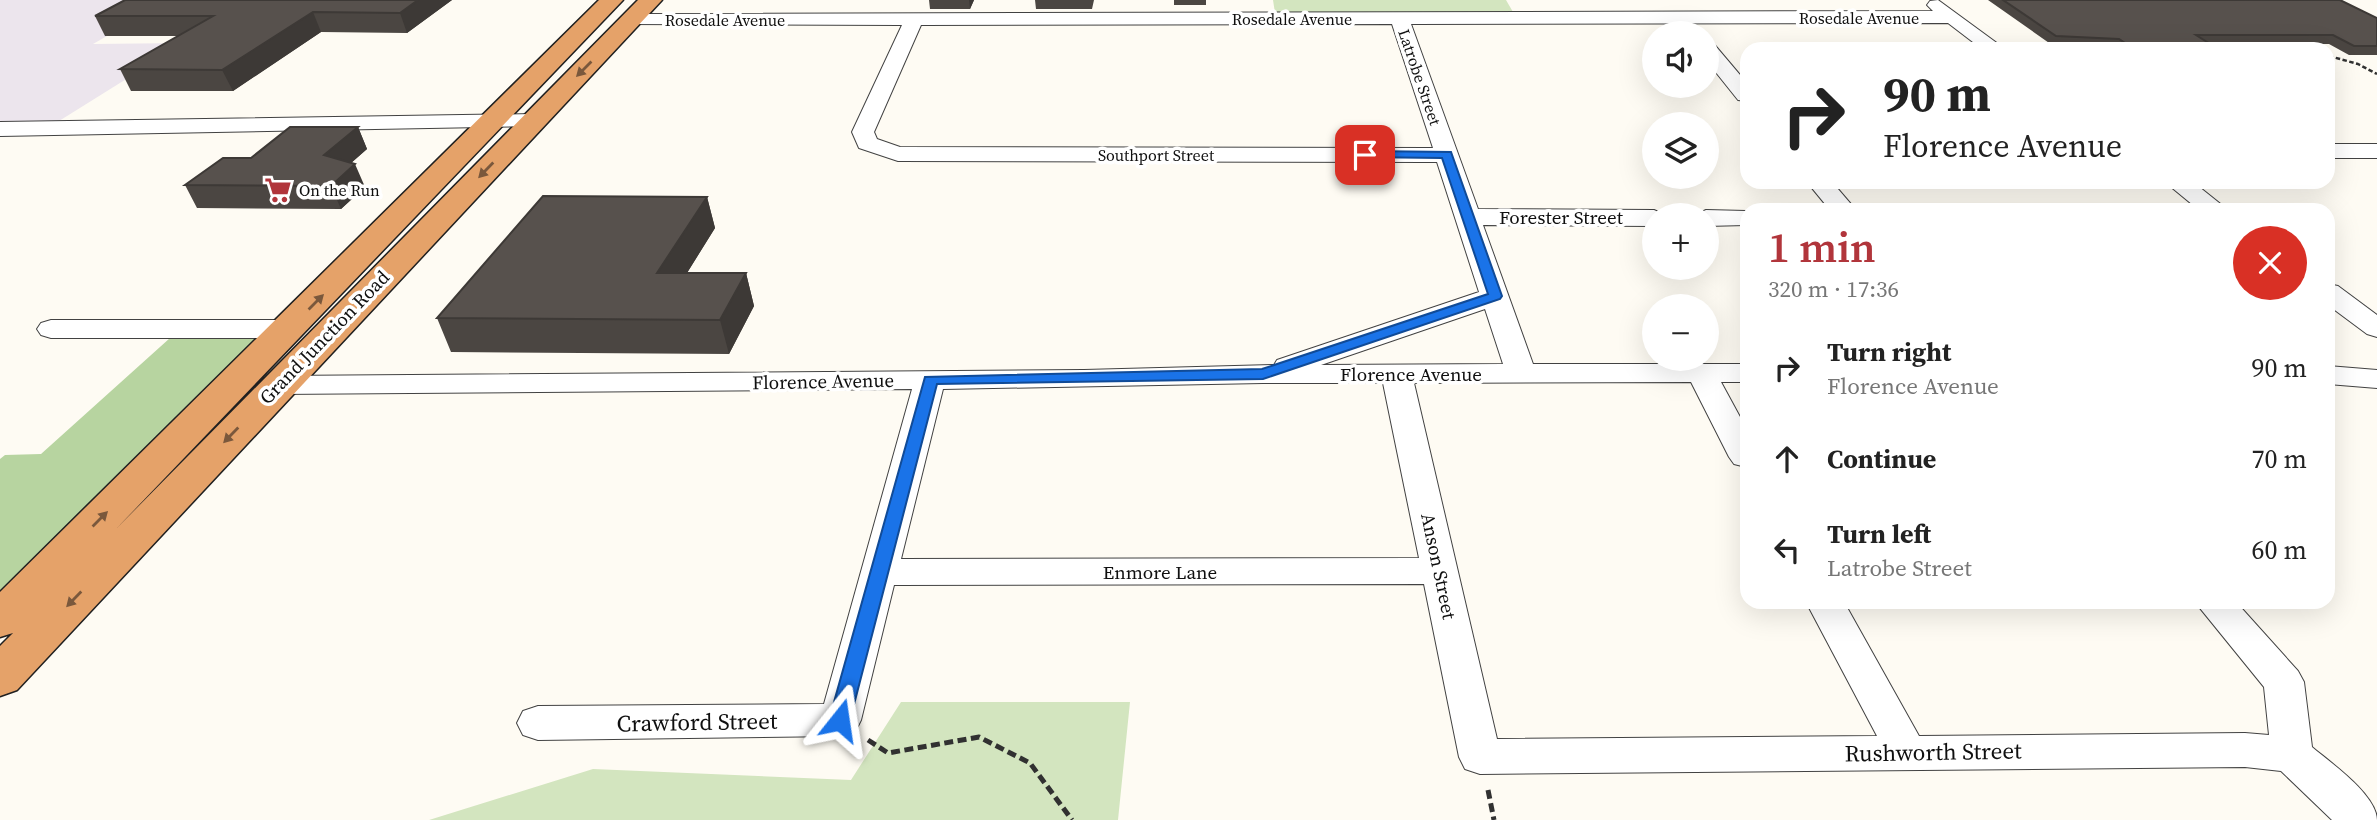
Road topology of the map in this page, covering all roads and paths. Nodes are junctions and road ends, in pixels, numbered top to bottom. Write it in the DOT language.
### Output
graph roads {
  1 [pos="612,0"];
  2 [pos="651,0"];
  3 [pos="1005,0"];
  4 [pos="1521,0"];
  5 [pos="1929,0"];
  6 [pos="811,1"];
  7 [pos="1262,9"];
  8 [pos="1532,18"];
  9 [pos="1682,18"];
  10 [pos="1952,18"];
  11 [pos="998,19"];
  12 [pos="1400,19"];
  13 [pos="593,20"];
  14 [pos="632,20"];
  15 [pos="798,20"];
  16 [pos="914,20"];
  17 [pos="1684,21"];
  18 [pos="1985,42"];
  19 [pos="2335,59"];
  20 [pos="1719,63"];
  21 [pos="2377,74"];
  22 [pos="1740,88"];
  23 [pos="495,121"];
  24 [pos="533,121"];
  25 [pos="0,129"];
  26 [pos="2335,151"];
  27 [pos="2377,151"];
  28 [pos="1447,155"];
  29 [pos="1825,189"];
  30 [pos="2186,189"];
  31 [pos="1837,203"];
  32 [pos="2206,203"];
  33 [pos="1468,217"];
  34 [pos="1642,218"];
  35 [pos="1719,218"];
  36 [pos="1740,218"];
  37 [pos="1495,296"];
  38 [pos="2335,297"];
  39 [pos="2377,328"];
  40 [pos="51,329"];
  41 [pos="289,329"];
  42 [pos="2377,370"];
  43 [pos="1521,373"];
  44 [pos="1701,373"];
  45 [pos="1740,373"];
  46 [pos="1263,374"];
  47 [pos="1397,375"];
  48 [pos="2335,375"];
  49 [pos="2377,379"];
  50 [pos="930,380"];
  51 [pos="234,385"];
  52 [pos="278,385"];
  53 [pos="1740,446"];
  54 [pos="879,572"];
  55 [pos="1440,572"];
  56 [pos="1829,609"];
  57 [pos="2220,609"];
  58 [pos="0,620"];
  59 [pos="0,677"];
  60 [pos="840,720"];
  61 [pos="538,723"];
  62 [pos="1908,753"];
  63 [pos="2292,755"];
  64 [pos="1480,757"];
  65 [pos="1072,820"];
  66 [pos="2359,820"];
  1 -- 13 [label="highway, Grand Junction Road"];
  2 -- 14 [label="highway, Grand Junction Road"];
  3 -- 11 [label="street"];
  4 -- 8 [label="street"];
  5 -- 10 [label="street"];
  6 -- 15 [label="street"];
  7 -- 11 [label="street, Rosedale Avenue"];
  7 -- 12 [label="street, Rosedale Avenue"];
  8 -- 9 [label="street, Rosedale Avenue"];
  8 -- 12 [label="street, Rosedale Avenue"];
  9 -- 10 [label="street, Rosedale Avenue"];
  9 -- 17 [label="street"];
  10 -- 18 [label="street"];
  11 -- 16 [label="street, Rosedale Avenue"];
  12 -- 28 [label="street, Latrobe Street"];
  13 -- 14 [label="highway"];
  13 -- 23 [label="highway, Grand Junction Road"];
  14 -- 15 [label="street, Rosedale Avenue"];
  14 -- 24 [label="highway, Grand Junction Road, one-way"];
  15 -- 16 [label="street, Rosedale Avenue"];
  16 -- 28 [label="street, Southport Street"];
  19 -- 21 [label="path"];
  20 -- 22 [label="street"];
  23 -- 24 [label="street"];
  23 -- 25 [label="street"];
  41 -- 23 [label="highway, Grand Junction Road, one-way"];
  24 -- 52 [label="highway, Grand Junction Road, one-way"];
  26 -- 27 [label="street"];
  28 -- 33 [label="street, Latrobe Street"];
  29 -- 31 [label="street"];
  30 -- 32 [label="street"];
  33 -- 34 [label="street, Forester Street"];
  33 -- 37 [label="street, Latrobe Street"];
  35 -- 36 [label="street"];
  37 -- 43 [label="street, Latrobe Street"];
  37 -- 46 [label="street"];
  38 -- 39 [label="street"];
  40 -- 41 [label="street"];
  41 -- 51 [label="highway, Grand Junction Road"];
  42 -- 48 [label="street"];
  43 -- 44 [label="street, Florence Avenue"];
  43 -- 47 [label="street, Florence Avenue"];
  44 -- 45 [label="street, Florence Avenue"];
  44 -- 53 [label="street"];
  46 -- 47 [label="street, Florence Avenue"];
  46 -- 50 [label="street, Florence Avenue"];
  47 -- 55 [label="street, Anson Street"];
  48 -- 49 [label="street"];
  50 -- 52 [label="street, Florence Avenue"];
  50 -- 54 [label="street"];
  51 -- 52 [label="highway"];
  58 -- 51 [label="highway, Grand Junction Road, one-way"];
  52 -- 59 [label="highway, Grand Junction Road, one-way"];
  54 -- 55 [label="street, Enmore Lane"];
  54 -- 60 [label="street"];
  55 -- 64 [label="street, Anson Street"];
  56 -- 62 [label="street"];
  57 -- 63 [label="street"];
  60 -- 61 [label="street, Crawford Street"];
  60 -- 65 [label="path"];
  62 -- 63 [label="street, Rushworth Street"];
  62 -- 64 [label="street, Rushworth Street"];
  63 -- 66 [label="street"];
}
